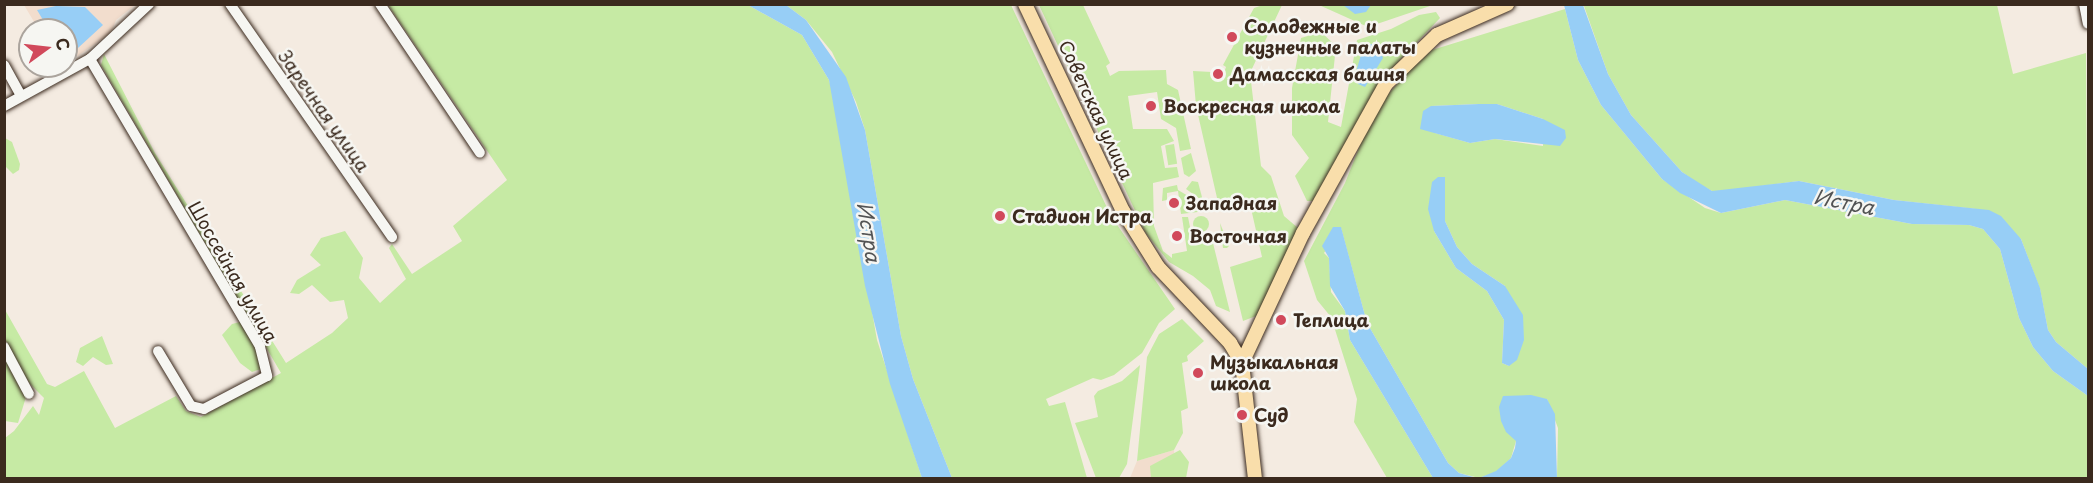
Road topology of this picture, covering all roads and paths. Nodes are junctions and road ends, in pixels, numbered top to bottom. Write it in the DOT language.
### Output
graph roads {
  1 [pos="149,4"];
  2 [pos="230,4"];
  3 [pos="380,4"];
  4 [pos="1024,4"];
  5 [pos="1507,4"];
  6 [pos="2084,4"];
  7 [pos="2088,24"];
  8 [pos="90,59"];
  9 [pos="4,65"];
  10 [pos="21,96"];
  11 [pos="4,106"];
  12 [pos="480,153"];
  13 [pos="392,237"];
  14 [pos="4,347"];
  15 [pos="158,351"];
  16 [pos="1242,363"];
  17 [pos="29,394"];
  18 [pos="1255,478"];
  1 -- 8 [label="street"];
  2 -- 13 [label="street, Заречная улица"];
  3 -- 12 [label="street"];
  4 -- 16 [label="main road, Советская улица"];
  5 -- 16 [label="main road"];
  6 -- 7 [label="street"];
  8 -- 10 [label="street"];
  8 -- 15 [label="street, Шоссейная улица"];
  9 -- 10 [label="street"];
  10 -- 11 [label="street"];
  14 -- 17 [label="street"];
  16 -- 18 [label="main road, Советская улица"];
}
